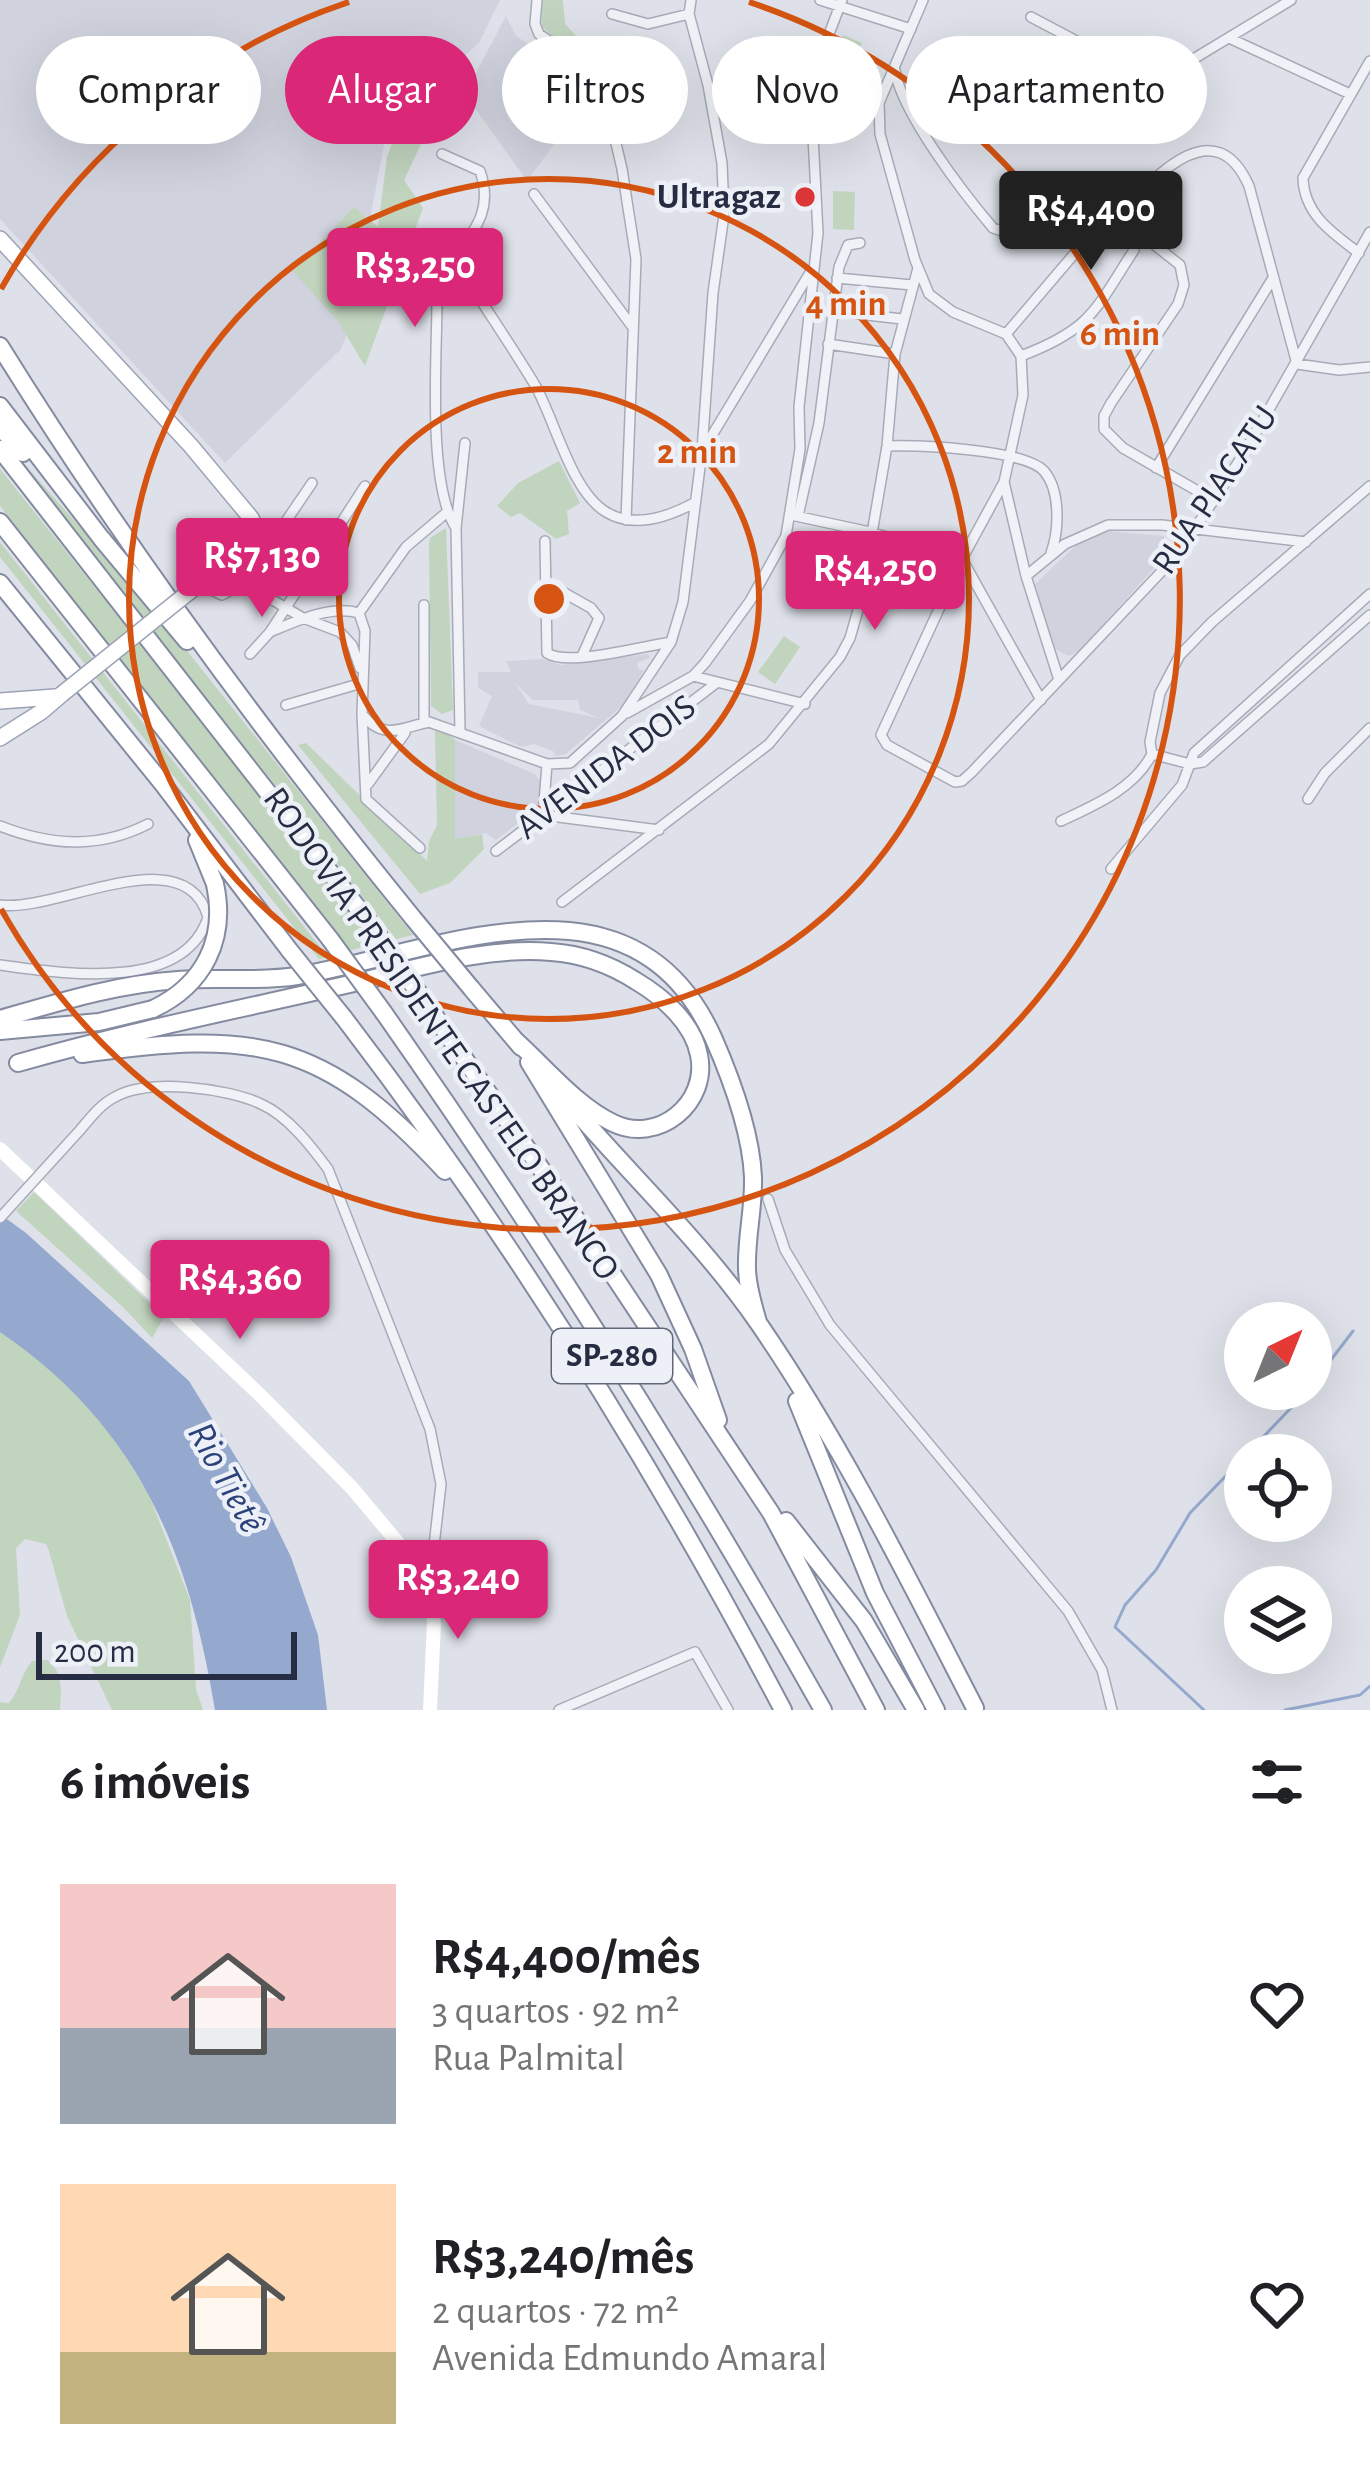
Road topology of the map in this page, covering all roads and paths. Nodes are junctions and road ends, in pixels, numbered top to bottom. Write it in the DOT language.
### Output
graph roads {
  1 [pos="537,0"];
  2 [pos="691,0"];
  3 [pos="820,0"];
  4 [pos="923,0"];
  5 [pos="1291,0"];
  6 [pos="841,3"];
  7 [pos="612,14"];
  8 [pos="689,14"];
  9 [pos="1031,17"];
  10 [pos="910,28"];
  11 [pos="1067,36"];
  12 [pos="1229,38"];
  13 [pos="1207,52"];
  14 [pos="1370,61"];
  15 [pos="895,65"];
  16 [pos="1350,94"];
  17 [pos="442,154"];
  18 [pos="534,194"];
  19 [pos="1118,216"];
  20 [pos="1098,226"];
  21 [pos="1370,232"];
  22 [pos="0,243"];
  23 [pos="860,243"];
  24 [pos="1134,250"];
  25 [pos="1359,253"];
  26 [pos="454,260"];
  27 [pos="813,268"];
  28 [pos="918,268"];
  29 [pos="1274,277"];
  30 [pos="837,278"];
  31 [pos="912,285"];
  32 [pos="833,311"];
  33 [pos="902,319"];
  34 [pos="632,326"];
  35 [pos="1006,334"];
  36 [pos="828,344"];
  37 [pos="0,346"];
  38 [pos="895,354"];
  39 [pos="1021,356"];
  40 [pos="1297,364"];
  41 [pos="1370,368"];
  42 [pos="0,406"];
  43 [pos="0,427"];
  44 [pos="465,443"];
  45 [pos="887,446"];
  46 [pos="0,448"];
  47 [pos="800,449"];
  48 [pos="702,451"];
  49 [pos="815,451"];
  50 [pos="1012,460"];
  51 [pos="1156,468"];
  52 [pos="1004,482"];
  53 [pos="312,483"];
  54 [pos="365,486"];
  55 [pos="1370,486"];
  56 [pos="1215,501"];
  57 [pos="694,502"];
  58 [pos="446,513"];
  59 [pos="795,516"];
  60 [pos="626,520"];
  61 [pos="0,522"];
  62 [pos="255,527"];
  63 [pos="456,529"];
  64 [pos="1195,531"];
  65 [pos="870,532"];
  66 [pos="100,538"];
  67 [pos="545,541"];
  68 [pos="1306,542"];
  69 [pos="244,547"];
  70 [pos="268,548"];
  71 [pos="1051,554"];
  72 [pos="962,559"];
  73 [pos="1026,576"];
  74 [pos="545,582"];
  75 [pos="0,583"];
  76 [pos="244,583"];
  77 [pos="194,588"];
  78 [pos="1370,594"];
  79 [pos="424,605"];
  80 [pos="284,608"];
  81 [pos="359,613"];
  82 [pos="1370,615"];
  83 [pos="303,618"];
  84 [pos="269,632"];
  85 [pos="671,641"];
  86 [pos="250,654"];
  87 [pos="581,657"];
  88 [pos="693,676"];
  89 [pos="362,679"];
  90 [pos="1059,680"];
  91 [pos="715,684"];
  92 [pos="60,695"];
  93 [pos="1041,700"];
  94 [pos="0,701"];
  95 [pos="23,703"];
  96 [pos="805,704"];
  97 [pos="286,706"];
  98 [pos="362,714"];
  99 [pos="622,716"];
  100 [pos="30,720"];
  101 [pos="424,721"];
  102 [pos="1370,728"];
  103 [pos="460,730"];
  104 [pos="404,733"];
  105 [pos="0,738"];
  106 [pos="365,738"];
  107 [pos="394,746"];
  108 [pos="1152,754"];
  109 [pos="285,756"];
  110 [pos="547,764"];
  111 [pos="1190,764"];
  112 [pos="162,783"];
  113 [pos="368,784"];
  114 [pos="1308,799"];
  115 [pos="543,814"];
  116 [pos="1061,821"];
  117 [pos="148,824"];
  118 [pos="0,826"];
  119 [pos="659,830"];
  120 [pos="420,848"];
  121 [pos="496,851"];
  122 [pos="1111,869"];
  123 [pos="562,902"];
  124 [pos="0,905"];
  125 [pos="0,964"];
  126 [pos="0,1019"];
  127 [pos="0,1031"];
  128 [pos="516,1041"];
  129 [pos="8,1065"];
  130 [pos="0,1149"];
  131 [pos="768,1199"];
  132 [pos="486,1216"];
  133 [pos="0,1218"];
  134 [pos="758,1322"];
  135 [pos="778,1355"];
  136 [pos="730,1449"];
  137 [pos="430,1581"];
  138 [pos="434,1600"];
  139 [pos="455,1604"];
  140 [pos="975,1708"];
  141 [pos="430,1710"];
  142 [pos="559,1710"];
  143 [pos="728,1710"];
  144 [pos="783,1710"];
  145 [pos="823,1710"];
  146 [pos="876,1710"];
  147 [pos="916,1710"];
  148 [pos="936,1710"];
  149 [pos="1112,1710"];
  1 -- 34 [label="street"];
  2 -- 8 [label="street"];
  3 -- 6 [label="street"];
  4 -- 10 [label="street"];
  5 -- 12 [label="street"];
  6 -- 10 [label="street"];
  6 -- 27 [label="street"];
  7 -- 8 [label="street"];
  8 -- 48 [label="street"];
  9 -- 11 [label="street"];
  10 -- 15 [label="street"];
  12 -- 13 [label="street"];
  12 -- 16 [label="street"];
  14 -- 16 [label="street"];
  15 -- 20 [label="street"];
  15 -- 28 [label="street"];
  16 -- 25 [label="street"];
  17 -- 26 [label="street"];
  18 -- 34 [label="street"];
  19 -- 20 [label="street"];
  19 -- 29 [label="street"];
  19 -- 51 [label="street"];
  20 -- 35 [label="street"];
  21 -- 25 [label="street, RUA PIACATU"];
  22 -- 62 [label="main road"];
  23 -- 30 [label="street"];
  24 -- 39 [label="street"];
  25 -- 40 [label="street, RUA PIACATU"];
  26 -- 58 [label="street"];
  26 -- 60 [label="street"];
  27 -- 47 [label="street"];
  27 -- 48 [label="street"];
  28 -- 31 [label="street"];
  28 -- 35 [label="street"];
  29 -- 40 [label="street"];
  29 -- 51 [label="street"];
  30 -- 31 [label="street"];
  30 -- 32 [label="street"];
  31 -- 33 [label="street"];
  32 -- 33 [label="street"];
  32 -- 36 [label="street"];
  33 -- 38 [label="street"];
  34 -- 60 [label="street"];
  35 -- 39 [label="street"];
  36 -- 38 [label="street"];
  36 -- 49 [label="street"];
  37 -- 109 [label="highway"];
  38 -- 45 [label="street"];
  39 -- 50 [label="street"];
  40 -- 41 [label="street"];
  40 -- 56 [label="street, RUA PIACATU"];
  42 -- 66 [label="highway"];
  43 -- 66 [label="highway"];
  44 -- 63 [label="street"];
  45 -- 50 [label="street"];
  45 -- 65 [label="street"];
  46 -- 136 [label="highway, RODOVIA PRESIDENTE CASTELO BRANCO / SP-280, bridge"];
  47 -- 49 [label="street"];
  47 -- 59 [label="street"];
  48 -- 57 [label="street"];
  49 -- 59 [label="street"];
  50 -- 52 [label="street"];
  50 -- 71 [label="street"];
  51 -- 56 [label="street"];
  52 -- 72 [label="street"];
  52 -- 73 [label="street"];
  53 -- 70 [label="street"];
  54 -- 80 [label="street"];
  55 -- 68 [label="street"];
  56 -- 64 [label="street, RUA PIACATU"];
  57 -- 60 [label="street"];
  57 -- 85 [label="street"];
  58 -- 63 [label="street"];
  58 -- 81 [label="street"];
  59 -- 65 [label="street"];
  59 -- 88 [label="street"];
  61 -- 145 [label="highway, RODOVIA PRESIDENTE CASTELO BRANCO / SP-280, bridge"];
  62 -- 69 [label="main road"];
  62 -- 70 [label="main road"];
  63 -- 103 [label="street"];
  64 -- 68 [label="street"];
  64 -- 71 [label="street"];
  64 -- 90 [label="street, RUA PIACATU"];
  65 -- 72 [label="street"];
  65 -- 96 [label="street"];
  66 -- 109 [label="highway"];
  67 -- 74 [label="street"];
  68 -- 108 [label="street"];
  69 -- 70 [label="main road"];
  69 -- 77 [label="main road"];
  70 -- 76 [label="street"];
  71 -- 73 [label="street"];
  72 -- 93 [label="street"];
  72 -- 93 [label="street, RUA PIACATU"];
  73 -- 90 [label="street"];
  74 -- 87 [label="street"];
  74 -- 87 [label="street"];
  75 -- 112 [label="highway, RODOVIA PRESIDENTE CASTELO BRANCO"];
  76 -- 77 [label="street"];
  76 -- 80 [label="street"];
  77 -- 92 [label="main road, bridge"];
  78 -- 111 [label="street"];
  79 -- 101 [label="street"];
  80 -- 83 [label="street"];
  80 -- 84 [label="street"];
  81 -- 83 [label="street"];
  81 -- 89 [label="street"];
  82 -- 111 [label="street"];
  83 -- 84 [label="street"];
  83 -- 89 [label="street"];
  84 -- 86 [label="street"];
  85 -- 87 [label="street"];
  85 -- 99 [label="street"];
  88 -- 91 [label="street"];
  88 -- 99 [label="street"];
  89 -- 97 [label="street"];
  89 -- 98 [label="street"];
  90 -- 93 [label="street, RUA PIACATU"];
  91 -- 96 [label="street"];
  91 -- 115 [label="street, AVENIDA DOIS"];
  92 -- 95 [label="main road"];
  92 -- 100 [label="main road"];
  94 -- 95 [label="main road"];
  95 -- 100 [label="main road"];
  96 -- 119 [label="street"];
  98 -- 104 [label="street"];
  98 -- 106 [label="street"];
  99 -- 110 [label="street"];
  100 -- 105 [label="main road"];
  101 -- 103 [label="street"];
  101 -- 104 [label="street"];
  102 -- 114 [label="street"];
  103 -- 110 [label="street"];
  104 -- 107 [label="street"];
  106 -- 107 [label="street"];
  106 -- 113 [label="street"];
  107 -- 113 [label="street"];
  108 -- 111 [label="street"];
  108 -- 116 [label="street"];
  109 -- 128 [label="highway, bridge"];
  110 -- 115 [label="street"];
  111 -- 122 [label="street"];
  112 -- 127 [label="highway, bridge"];
  112 -- 132 [label="highway, RODOVIA PRESIDENTE CASTELO BRANCO, bridge"];
  113 -- 120 [label="street"];
  115 -- 119 [label="street"];
  115 -- 121 [label="street, AVENIDA DOIS"];
  117 -- 118 [label="street"];
  119 -- 123 [label="street"];
  124 -- 125 [label="street"];
  126 -- 134 [label="highway"];
  128 -- 129 [label="highway"];
  128 -- 134 [label="highway"];
  128 -- 136 [label="highway"];
  129 -- 132 [label="highway"];
  130 -- 137 [label="main road"];
  131 -- 149 [label="street"];
  132 -- 144 [label="highway, RODOVIA PRESIDENTE CASTELO BRANCO"];
  133 -- 137 [label="street, bridge"];
  134 -- 135 [label="highway"];
  135 -- 140 [label="highway"];
  135 -- 148 [label="highway"];
  136 -- 146 [label="highway, RODOVIA PRESIDENTE CASTELO BRANCO / SP-280"];
  136 -- 147 [label="highway"];
  137 -- 138 [label="main road"];
  138 -- 139 [label="street"];
  138 -- 141 [label="main road"];
  142 -- 143 [label="street"];
}
